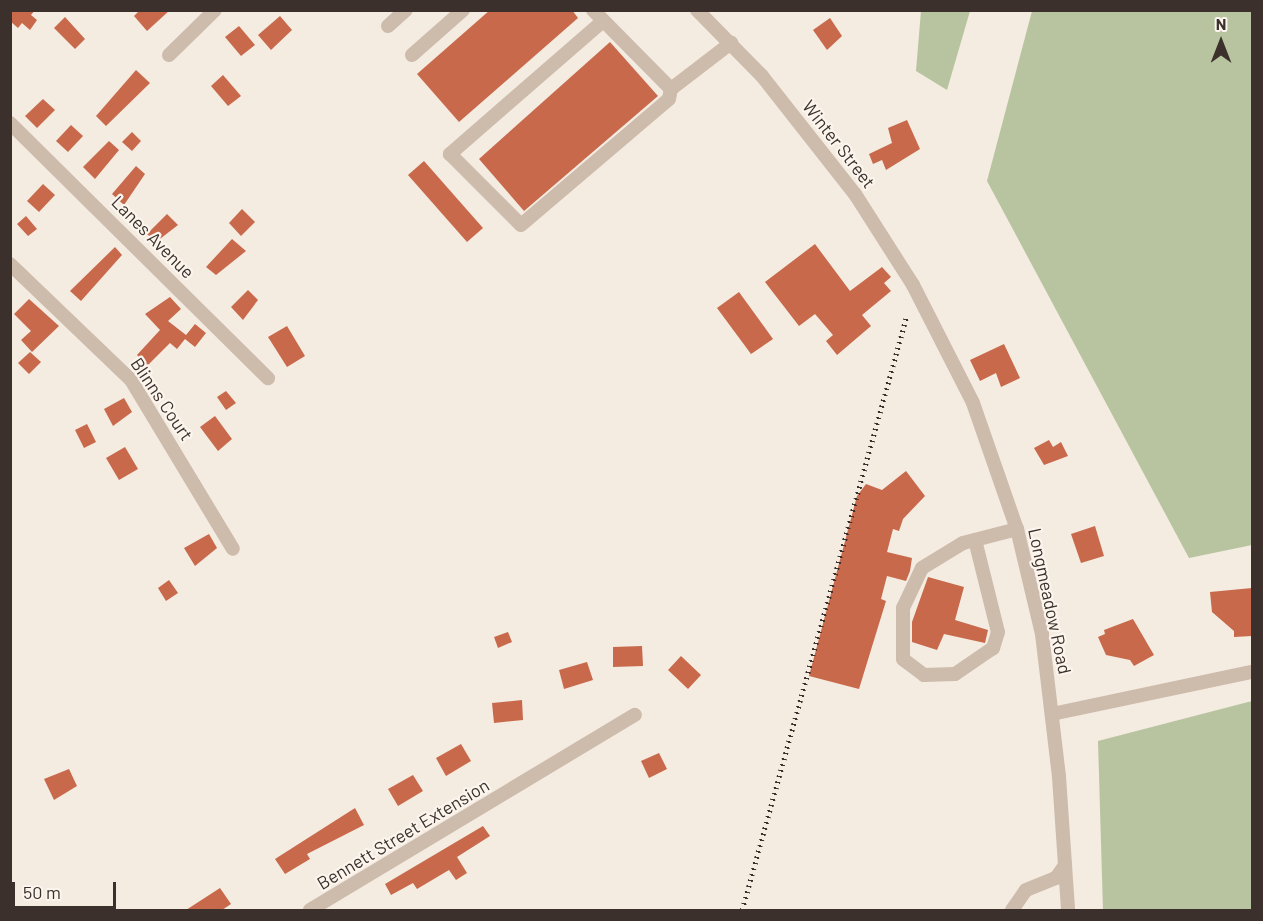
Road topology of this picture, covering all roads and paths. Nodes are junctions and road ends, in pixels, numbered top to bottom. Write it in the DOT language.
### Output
graph roads {
  1 [pos="214,10"];
  2 [pos="406,10"];
  3 [pos="463,10"];
  4 [pos="697,10"];
  5 [pos="598,16"];
  6 [pos="388,26"];
  7 [pos="731,43"];
  8 [pos="169,55"];
  9 [pos="412,55"];
  10 [pos="671,89"];
  11 [pos="10,123"];
  12 [pos="10,264"];
  13 [pos="930,316"];
  14 [pos="268,378"];
  15 [pos="1017,529"];
  16 [pos="975,540"];
  17 [pos="234,549"];
  18 [pos="1252,672"];
  19 [pos="1053,714"];
  20 [pos="635,715"];
  21 [pos="1065,865"];
  22 [pos="310,910"];
  23 [pos="1012,910"];
  24 [pos="1068,910"];
  1 -- 8 [label="street"];
  2 -- 6 [label="street"];
  3 -- 9 [label="street"];
  4 -- 7 [label="street, Winter Street"];
  5 -- 10 [label="street"];
  5 -- 10 [label="street"];
  7 -- 10 [label="street"];
  7 -- 13 [label="street, Winter Street"];
  11 -- 14 [label="street, Lanes Avenue"];
  12 -- 17 [label="street, Blinns Court"];
  13 -- 15 [label="street, Longmeadow Road"];
  15 -- 16 [label="street"];
  15 -- 19 [label="street, Longmeadow Road"];
  16 -- 16 [label="street"];
  18 -- 19 [label="street"];
  19 -- 21 [label="street, Longmeadow Road"];
  20 -- 22 [label="street, Bennett Street Extension"];
  21 -- 23 [label="street"];
  21 -- 24 [label="street, Longmeadow Road"];
}
